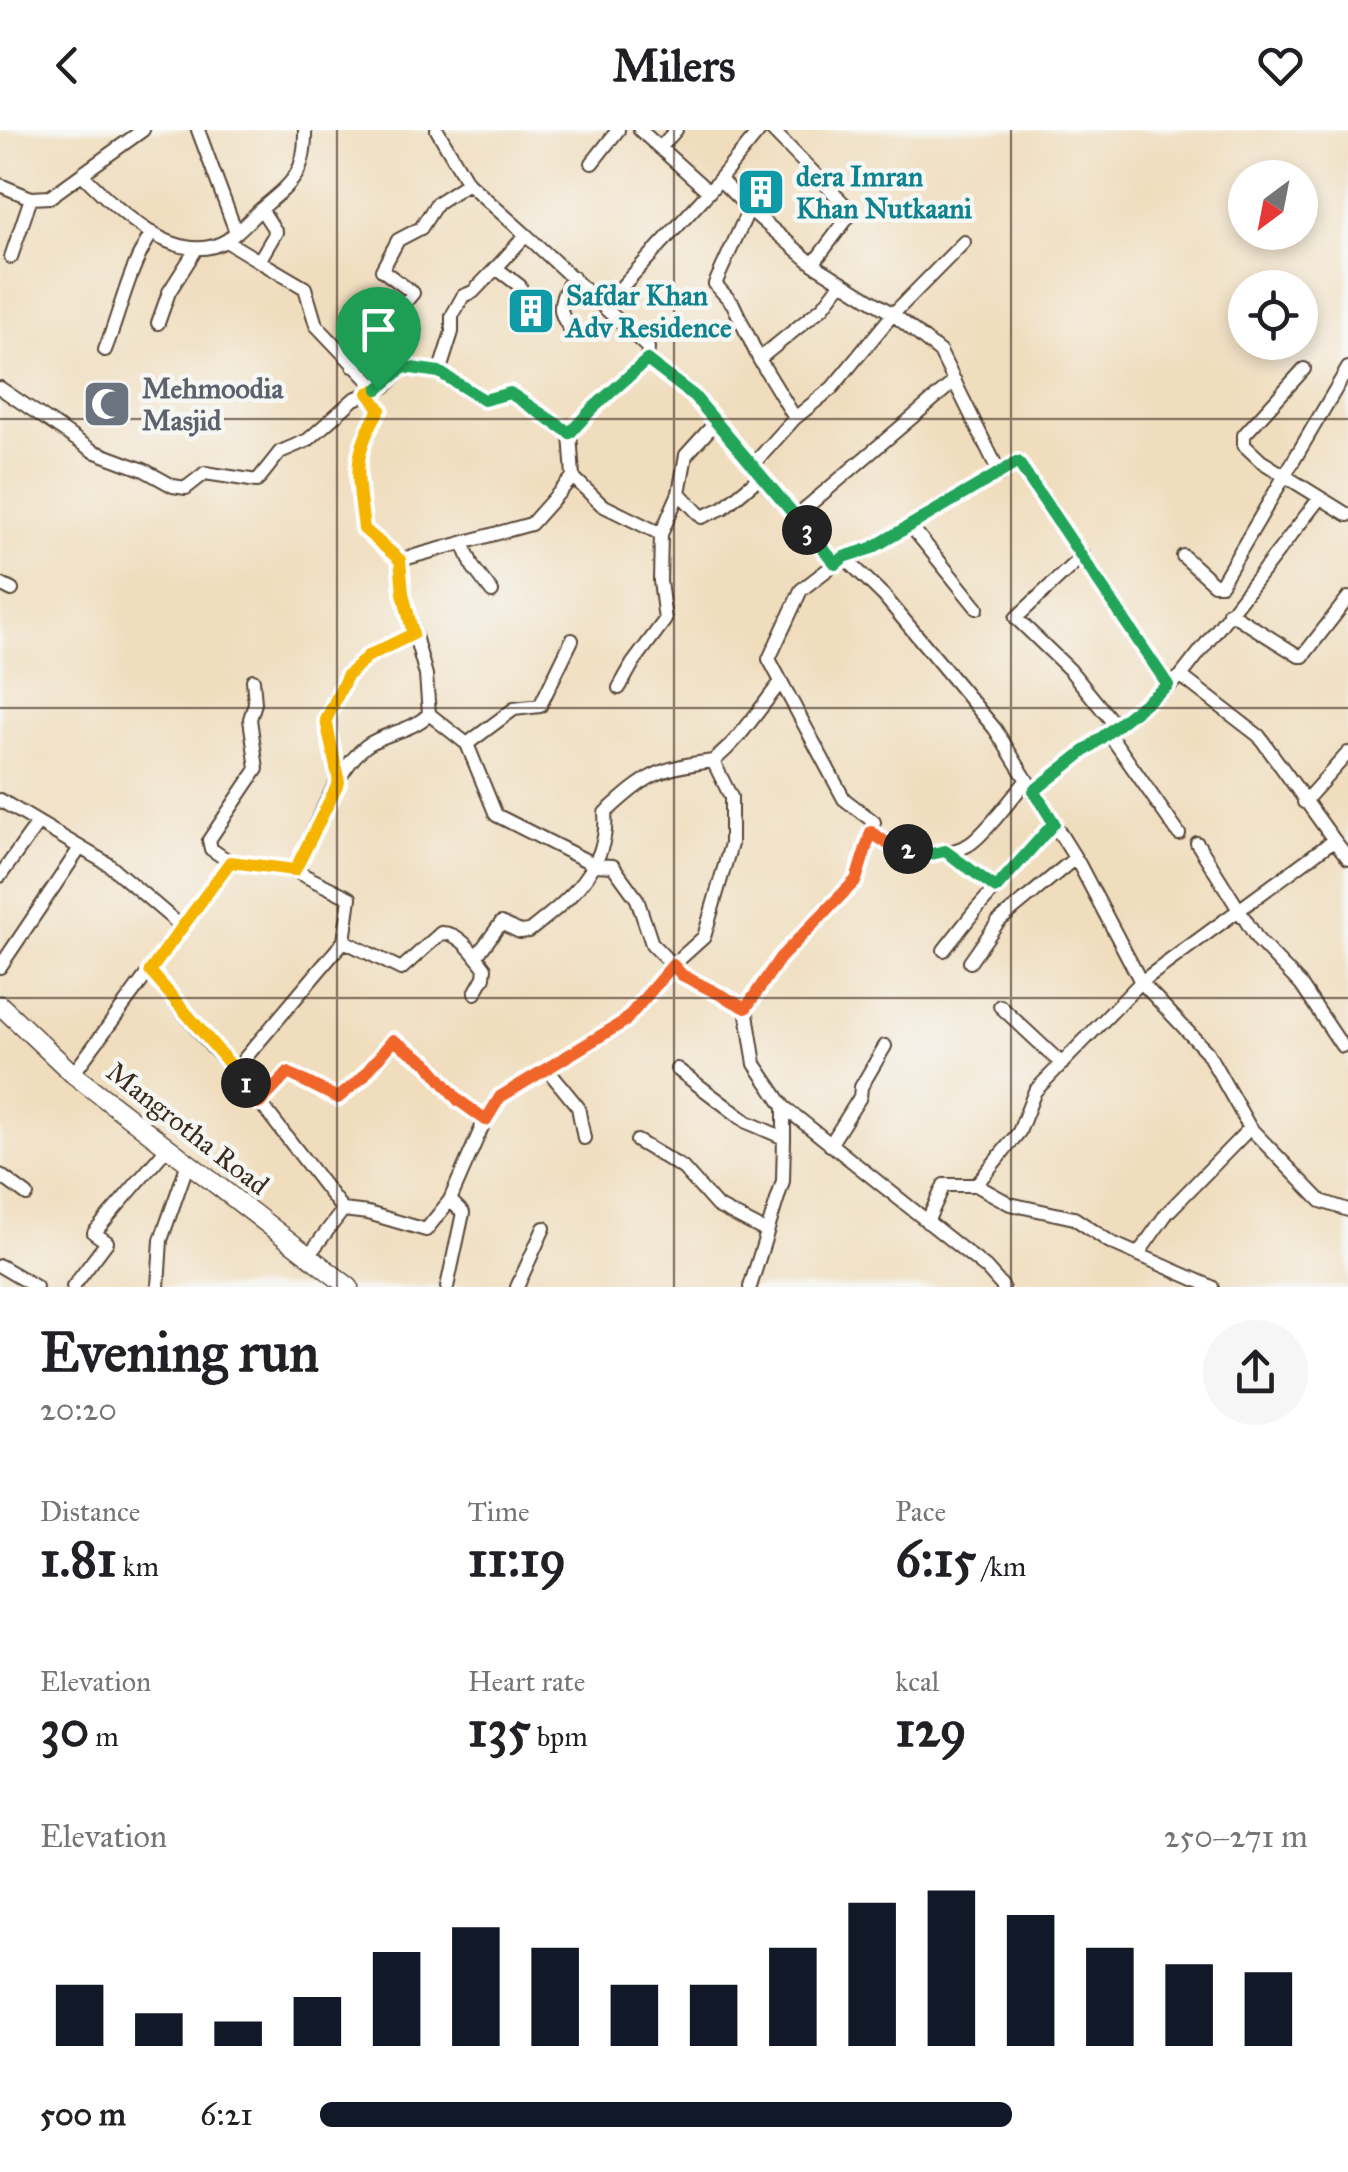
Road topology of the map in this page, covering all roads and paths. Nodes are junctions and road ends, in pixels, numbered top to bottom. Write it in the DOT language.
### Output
graph roads {
  1 [pos="143,130"];
  2 [pos="198,130"];
  3 [pos="305,130"];
  4 [pos="437,130"];
  5 [pos="618,130"];
  6 [pos="640,130"];
  7 [pos="676,130"];
  8 [pos="760,130"];
  9 [pos="772,130"];
  10 [pos="661,147"];
  11 [pos="592,163"];
  12 [pos="82,174"];
  13 [pos="720,180"];
  14 [pos="468,184"];
  15 [pos="0,186"];
  16 [pos="709,192"];
  17 [pos="31,198"];
  18 [pos="261,209"];
  19 [pos="750,209"];
  20 [pos="152,234"];
  21 [pos="526,235"];
  22 [pos="231,237"];
  23 [pos="964,242"];
  24 [pos="195,251"];
  25 [pos="10,257"];
  26 [pos="259,261"];
  27 [pos="813,264"];
  28 [pos="496,268"];
  29 [pos="573,277"];
  30 [pos="842,282"];
  31 [pos="520,286"];
  32 [pos="605,306"];
  33 [pos="893,314"];
  34 [pos="158,323"];
  35 [pos="576,335"];
  36 [pos="104,350"];
  37 [pos="647,360"];
  38 [pos="759,360"];
  39 [pos="353,366"];
  40 [pos="1348,368"];
  41 [pos="1304,369"];
  42 [pos="439,372"];
  43 [pos="955,381"];
  44 [pos="0,388"];
  45 [pos="373,391"];
  46 [pos="795,418"];
  47 [pos="716,422"];
  48 [pos="570,433"];
  49 [pos="756,471"];
  50 [pos="1000,474"];
  51 [pos="573,476"];
  52 [pos="1284,476"];
  53 [pos="680,493"];
  54 [pos="1319,498"];
  55 [pos="1348,515"];
  56 [pos="795,516"];
  57 [pos="910,525"];
  58 [pos="662,534"];
  59 [pos="463,543"];
  60 [pos="1084,555"];
  61 [pos="1183,556"];
  62 [pos="400,560"];
  63 [pos="840,560"];
  64 [pos="492,592"];
  65 [pos="1348,598"];
  66 [pos="977,608"];
  67 [pos="1229,612"];
  68 [pos="413,634"];
  69 [pos="572,640"];
  70 [pos="1181,676"];
  71 [pos="252,680"];
  72 [pos="782,682"];
  73 [pos="1168,685"];
  74 [pos="619,688"];
  75 [pos="429,714"];
  76 [pos="1111,728"];
  77 [pos="467,744"];
  78 [pos="1348,753"];
  79 [pos="713,761"];
  80 [pos="339,782"];
  81 [pos="1030,786"];
  82 [pos="0,800"];
  83 [pos="1304,802"];
  84 [pos="38,823"];
  85 [pos="1054,823"];
  86 [pos="871,832"];
  87 [pos="1179,834"];
  88 [pos="1334,840"];
  89 [pos="1197,843"];
  90 [pos="80,848"];
  91 [pos="945,851"];
  92 [pos="1347,855"];
  93 [pos="1075,858"];
  94 [pos="230,862"];
  95 [pos="594,864"];
  96 [pos="295,870"];
  97 [pos="0,876"];
  98 [pos="996,888"];
  99 [pos="1238,910"];
  100 [pos="182,927"];
  101 [pos="344,940"];
  102 [pos="944,950"];
  103 [pos="476,956"];
  104 [pos="970,962"];
  105 [pos="673,965"];
  106 [pos="0,966"];
  107 [pos="150,971"];
  108 [pos="1141,982"];
  109 [pos="474,992"];
  110 [pos="0,1005"];
  111 [pos="1000,1006"];
  112 [pos="746,1008"];
  113 [pos="885,1046"];
  114 [pos="1342,1046"];
  115 [pos="1062,1064"];
  116 [pos="547,1069"];
  117 [pos="677,1069"];
  118 [pos="235,1070"];
  119 [pos="74,1074"];
  120 [pos="260,1103"];
  121 [pos="784,1107"];
  122 [pos="486,1120"];
  123 [pos="1250,1128"];
  124 [pos="584,1138"];
  125 [pos="784,1138"];
  126 [pos="637,1140"];
  127 [pos="830,1146"];
  128 [pos="168,1147"];
  129 [pos="188,1163"];
  130 [pos="0,1175"];
  131 [pos="976,1186"];
  132 [pos="27,1195"];
  133 [pos="450,1200"];
  134 [pos="343,1210"];
  135 [pos="1348,1210"];
  136 [pos="928,1222"];
  137 [pos="544,1228"];
  138 [pos="767,1232"];
  139 [pos="1138,1254"];
  140 [pos="308,1256"];
  141 [pos="0,1266"];
  142 [pos="338,1284"];
  143 [pos="36,1287"];
  144 [pos="73,1287"];
  145 [pos="158,1287"];
  146 [pos="447,1287"];
  147 [pos="517,1287"];
  148 [pos="750,1287"];
  149 [pos="1004,1287"];
  150 [pos="1212,1287"];
  1 -- 12 [label="street"];
  2 -- 22 [label="street"];
  3 -- 18 [label="street"];
  4 -- 14 [label="street"];
  5 -- 11 [label="street"];
  6 -- 10 [label="street"];
  7 -- 10 [label="street"];
  8 -- 13 [label="street"];
  9 -- 27 [label="street"];
  10 -- 16 [label="street"];
  12 -- 17 [label="street"];
  12 -- 20 [label="street"];
  13 -- 16 [label="street"];
  13 -- 19 [label="street"];
  14 -- 21 [label="street"];
  14 -- 39 [label="street"];
  15 -- 17 [label="street"];
  16 -- 32 [label="street"];
  17 -- 25 [label="street"];
  18 -- 22 [label="street"];
  18 -- 26 [label="street"];
  19 -- 27 [label="street"];
  19 -- 38 [label="street"];
  20 -- 24 [label="street"];
  20 -- 36 [label="street"];
  21 -- 28 [label="street"];
  21 -- 29 [label="street"];
  22 -- 24 [label="street"];
  22 -- 26 [label="street"];
  23 -- 33 [label="street"];
  24 -- 34 [label="street"];
  26 -- 39 [label="street"];
  27 -- 30 [label="street"];
  28 -- 31 [label="street"];
  28 -- 42 [label="street"];
  29 -- 32 [label="street"];
  29 -- 35 [label="street"];
  30 -- 33 [label="street"];
  30 -- 38 [label="street"];
  32 -- 37 [label="street"];
  33 -- 43 [label="street"];
  33 -- 46 [label="street"];
  37 -- 47 [label="street"];
  37 -- 48 [label="street"];
  38 -- 46 [label="street"];
  39 -- 45 [label="street"];
  40 -- 52 [label="street"];
  41 -- 52 [label="street"];
  42 -- 45 [label="street"];
  42 -- 48 [label="street"];
  43 -- 50 [label="street"];
  43 -- 56 [label="street"];
  44 -- 45 [label="street"];
  45 -- 62 [label="street"];
  46 -- 49 [label="street"];
  47 -- 49 [label="street"];
  47 -- 53 [label="street"];
  48 -- 51 [label="street"];
  49 -- 53 [label="street"];
  49 -- 56 [label="street"];
  50 -- 57 [label="street"];
  50 -- 60 [label="street"];
  51 -- 58 [label="street"];
  51 -- 59 [label="street"];
  52 -- 54 [label="street"];
  52 -- 61 [label="street"];
  53 -- 58 [label="street"];
  54 -- 55 [label="street"];
  54 -- 67 [label="street"];
  56 -- 63 [label="street"];
  57 -- 63 [label="street"];
  57 -- 66 [label="street"];
  58 -- 74 [label="street"];
  59 -- 62 [label="street"];
  59 -- 64 [label="street"];
  60 -- 73 [label="street"];
  60 -- 76 [label="street"];
  62 -- 68 [label="street"];
  63 -- 72 [label="street"];
  63 -- 81 [label="street"];
  65 -- 67 [label="street"];
  67 -- 70 [label="street"];
  68 -- 75 [label="street"];
  68 -- 80 [label="street"];
  69 -- 77 [label="street"];
  70 -- 73 [label="street"];
  70 -- 83 [label="street"];
  71 -- 94 [label="street"];
  72 -- 79 [label="street"];
  72 -- 86 [label="street"];
  73 -- 76 [label="street"];
  75 -- 77 [label="street"];
  75 -- 80 [label="street"];
  76 -- 81 [label="street"];
  76 -- 87 [label="street"];
  77 -- 95 [label="street"];
  78 -- 83 [label="street"];
  79 -- 95 [label="street"];
  79 -- 105 [label="street"];
  80 -- 96 [label="street"];
  81 -- 85 [label="street"];
  81 -- 91 [label="street"];
  82 -- 84 [label="street"];
  83 -- 88 [label="street"];
  84 -- 90 [label="street"];
  84 -- 97 [label="street"];
  85 -- 93 [label="street"];
  85 -- 98 [label="street"];
  86 -- 91 [label="street"];
  86 -- 112 [label="street"];
  88 -- 92 [label="street"];
  88 -- 99 [label="street"];
  89 -- 99 [label="street"];
  90 -- 100 [label="street"];
  90 -- 106 [label="street"];
  91 -- 98 [label="street"];
  93 -- 104 [label="street"];
  93 -- 108 [label="street"];
  94 -- 96 [label="street"];
  94 -- 100 [label="street"];
  95 -- 103 [label="street"];
  95 -- 105 [label="street"];
  96 -- 101 [label="street"];
  98 -- 102 [label="street"];
  99 -- 108 [label="street"];
  99 -- 114 [label="street"];
  100 -- 107 [label="street"];
  101 -- 103 [label="street"];
  101 -- 118 [label="street"];
  103 -- 109 [label="street"];
  105 -- 112 [label="street"];
  105 -- 116 [label="street"];
  107 -- 118 [label="street"];
  107 -- 119 [label="street"];
  108 -- 115 [label="street"];
  108 -- 123 [label="street"];
  110 -- 119 [label="main road, Mangrotha Road"];
  111 -- 115 [label="street"];
  112 -- 121 [label="street"];
  113 -- 127 [label="street"];
  115 -- 131 [label="street"];
  116 -- 122 [label="street"];
  116 -- 124 [label="street"];
  117 -- 125 [label="street"];
  118 -- 120 [label="street"];
  119 -- 128 [label="main road, Mangrotha Road"];
  120 -- 122 [label="street"];
  120 -- 134 [label="street"];
  121 -- 125 [label="street"];
  121 -- 127 [label="street"];
  122 -- 133 [label="street"];
  123 -- 135 [label="street"];
  123 -- 139 [label="street"];
  125 -- 138 [label="street"];
  126 -- 138 [label="street"];
  127 -- 136 [label="street"];
  128 -- 129 [label="main road, Mangrotha Road"];
  128 -- 144 [label="street"];
  129 -- 140 [label="main road, Mangrotha Road"];
  129 -- 145 [label="street"];
  130 -- 132 [label="street"];
  131 -- 136 [label="street"];
  131 -- 139 [label="street"];
  133 -- 134 [label="street"];
  133 -- 146 [label="street"];
  134 -- 140 [label="street"];
  136 -- 149 [label="street"];
  137 -- 147 [label="street"];
  138 -- 148 [label="street"];
  139 -- 150 [label="street"];
  140 -- 142 [label="main road, Mangrotha Road"];
  141 -- 143 [label="street"];
}
